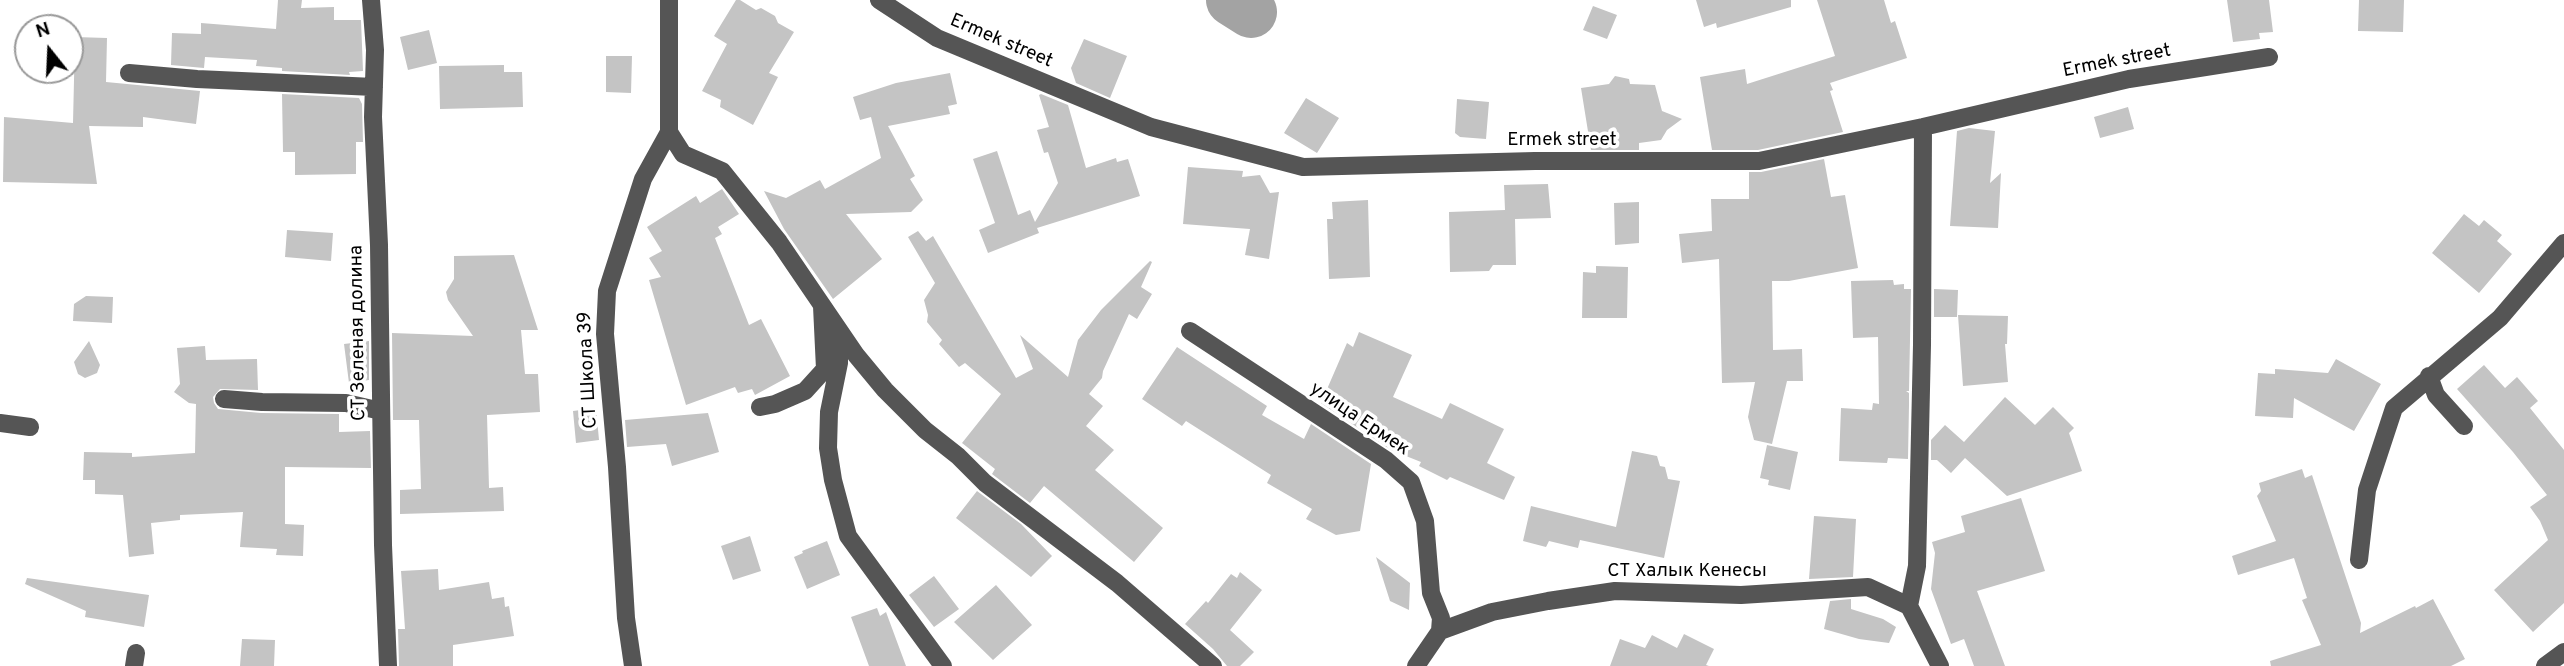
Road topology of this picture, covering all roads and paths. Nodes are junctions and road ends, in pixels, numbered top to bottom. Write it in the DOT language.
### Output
graph roads {
  1 [pos="371,0"];
  2 [pos="669,0"];
  3 [pos="879,0"];
  4 [pos="2269,57"];
  5 [pos="129,74"];
  6 [pos="374,88"];
  7 [pos="1923,127"];
  8 [pos="669,132"];
  9 [pos="2564,243"];
  10 [pos="822,306"];
  11 [pos="1190,331"];
  12 [pos="839,333"];
  13 [pos="2430,376"];
  14 [pos="223,399"];
  15 [pos="760,407"];
  16 [pos="382,411"];
  17 [pos="0,423"];
  18 [pos="2464,426"];
  19 [pos="30,427"];
  20 [pos="2359,560"];
  21 [pos="1909,606"];
  22 [pos="1440,631"];
  23 [pos="2564,652"];
  24 [pos="388,666"];
  25 [pos="633,666"];
  26 [pos="943,666"];
  27 [pos="1213,666"];
  28 [pos="1416,666"];
  29 [pos="1940,666"];
  30 [pos="2545,666"];
  1 -- 6 [label="street, СТ Зеленая долина"];
  2 -- 8 [label="street, СТ Школа 39"];
  3 -- 7 [label="street, Ermek street"];
  4 -- 7 [label="street, Ermek street"];
  5 -- 6 [label="street"];
  6 -- 16 [label="street, СТ Зеленая долина"];
  7 -- 21 [label="street"];
  8 -- 10 [label="street"];
  8 -- 25 [label="street, СТ Школа 39"];
  9 -- 13 [label="street"];
  10 -- 12 [label="street"];
  10 -- 15 [label="street"];
  11 -- 22 [label="street, улица Ермек"];
  12 -- 26 [label="street"];
  12 -- 27 [label="street"];
  13 -- 18 [label="street"];
  13 -- 20 [label="street"];
  14 -- 16 [label="street"];
  16 -- 24 [label="street, СТ Зеленая долина"];
  17 -- 19 [label="street"];
  21 -- 22 [label="street, СТ Халык Кенесы"];
  21 -- 29 [label="street"];
  22 -- 28 [label="street"];
  23 -- 30 [label="street"];
}
